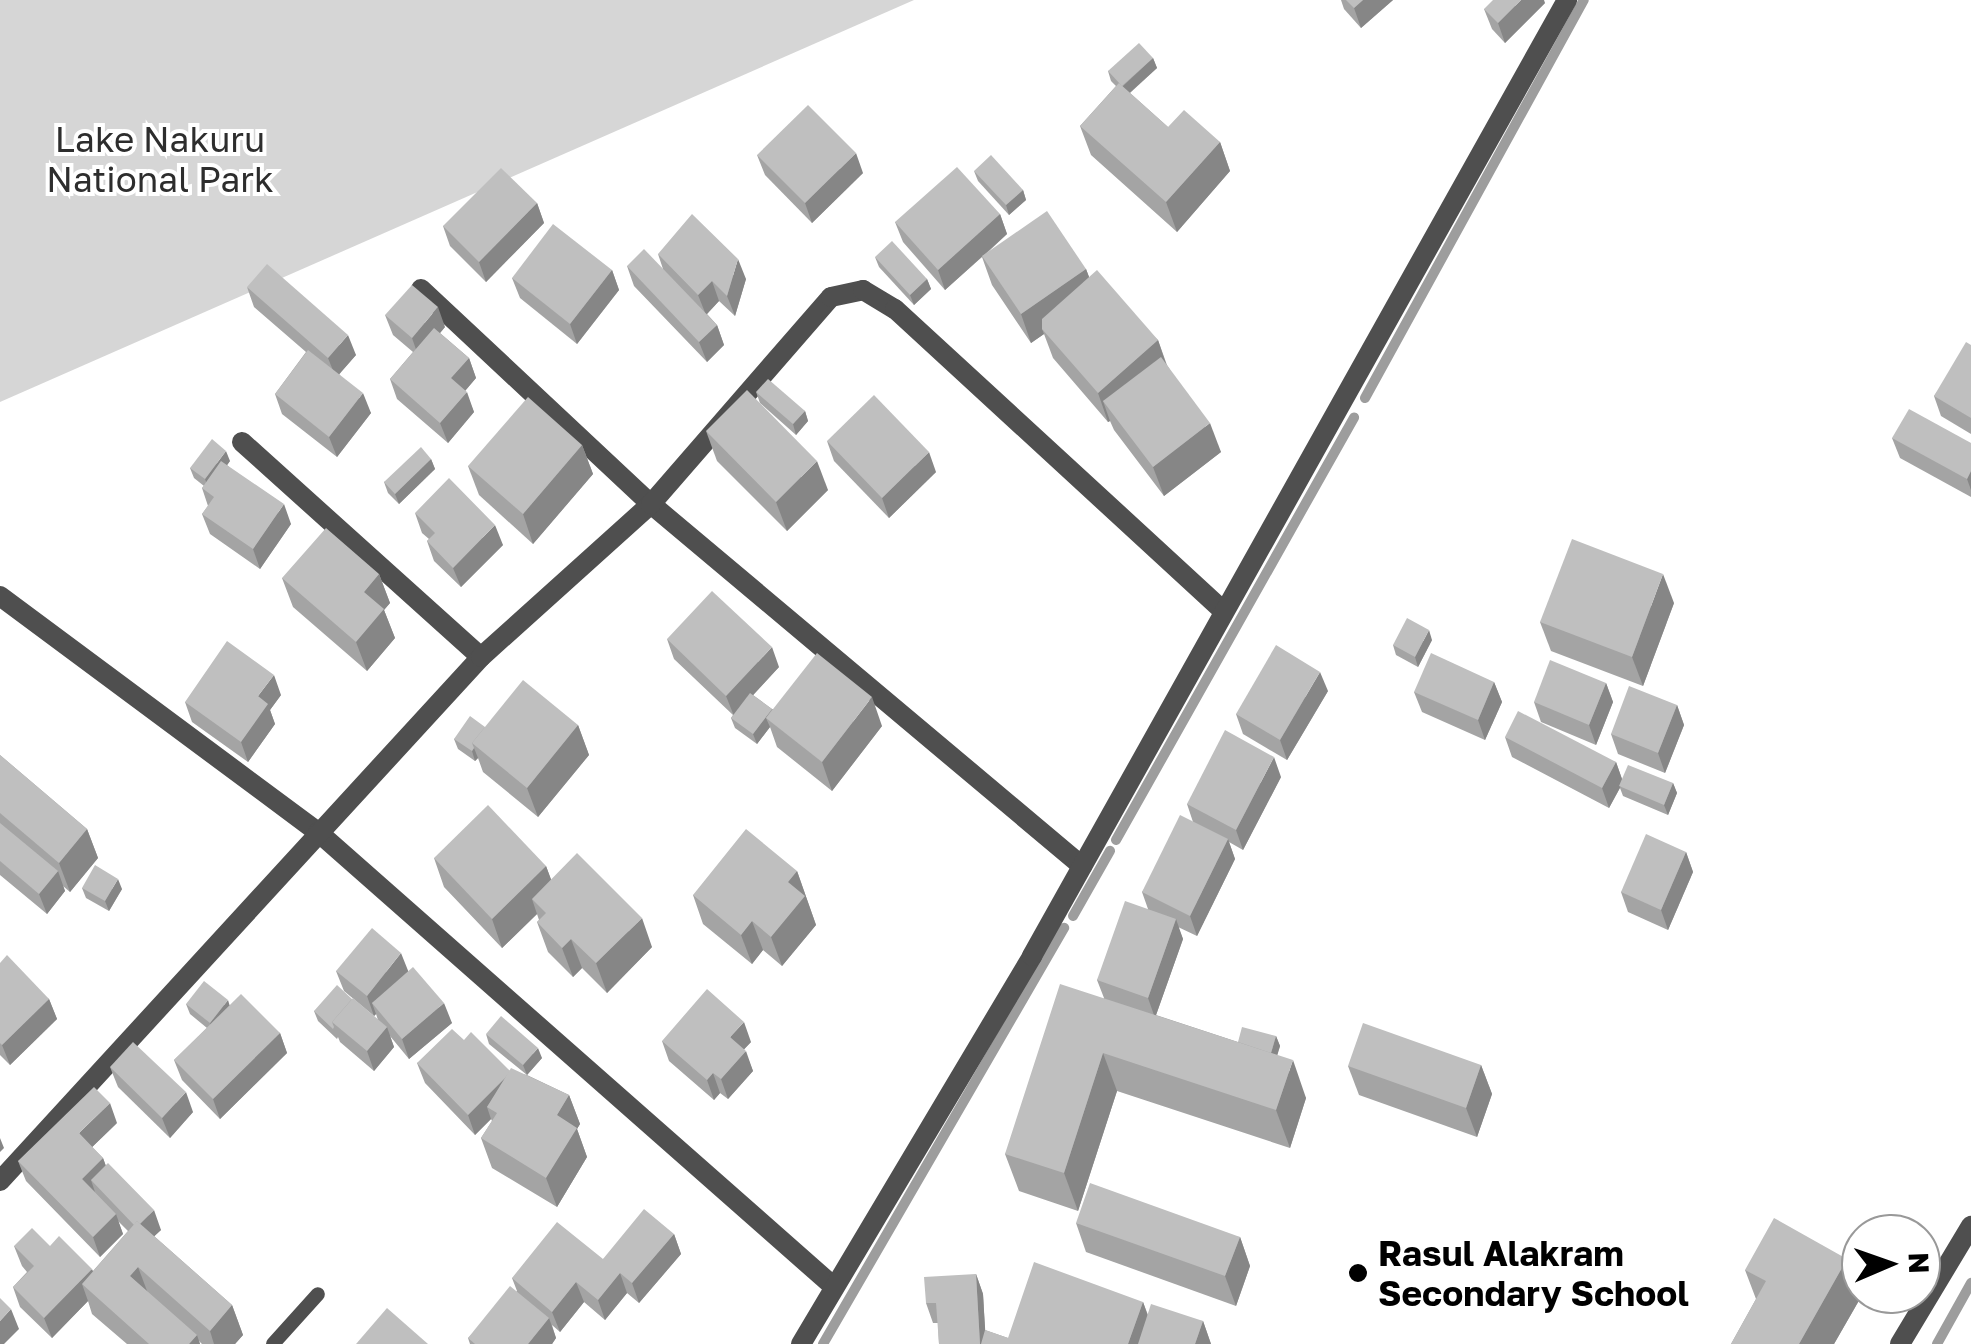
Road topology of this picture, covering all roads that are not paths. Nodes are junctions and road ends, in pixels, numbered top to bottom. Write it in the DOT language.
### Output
graph roads {
  1 [pos="1567,0"];
  2 [pos="421,290"];
  3 [pos="242,442"];
  4 [pos="652,504"];
  5 [pos="0,596"];
  6 [pos="1222,610"];
  7 [pos="481,658"];
  8 [pos="318,832"];
  9 [pos="1082,866"];
  10 [pos="0,1181"];
  11 [pos="1971,1226"];
  12 [pos="833,1286"];
  13 [pos="318,1294"];
  14 [pos="273,1344"];
  15 [pos="801,1344"];
  16 [pos="1900,1344"];
  1 -- 6 [label="street"];
  2 -- 4 [label="street"];
  3 -- 7 [label="street"];
  4 -- 6 [label="street"];
  4 -- 7 [label="street"];
  4 -- 9 [label="street"];
  5 -- 8 [label="street"];
  6 -- 9 [label="street"];
  7 -- 8 [label="street"];
  8 -- 10 [label="street"];
  8 -- 12 [label="street"];
  9 -- 12 [label="street"];
  11 -- 16 [label="street"];
  12 -- 15 [label="street"];
  13 -- 14 [label="lane"];
}
